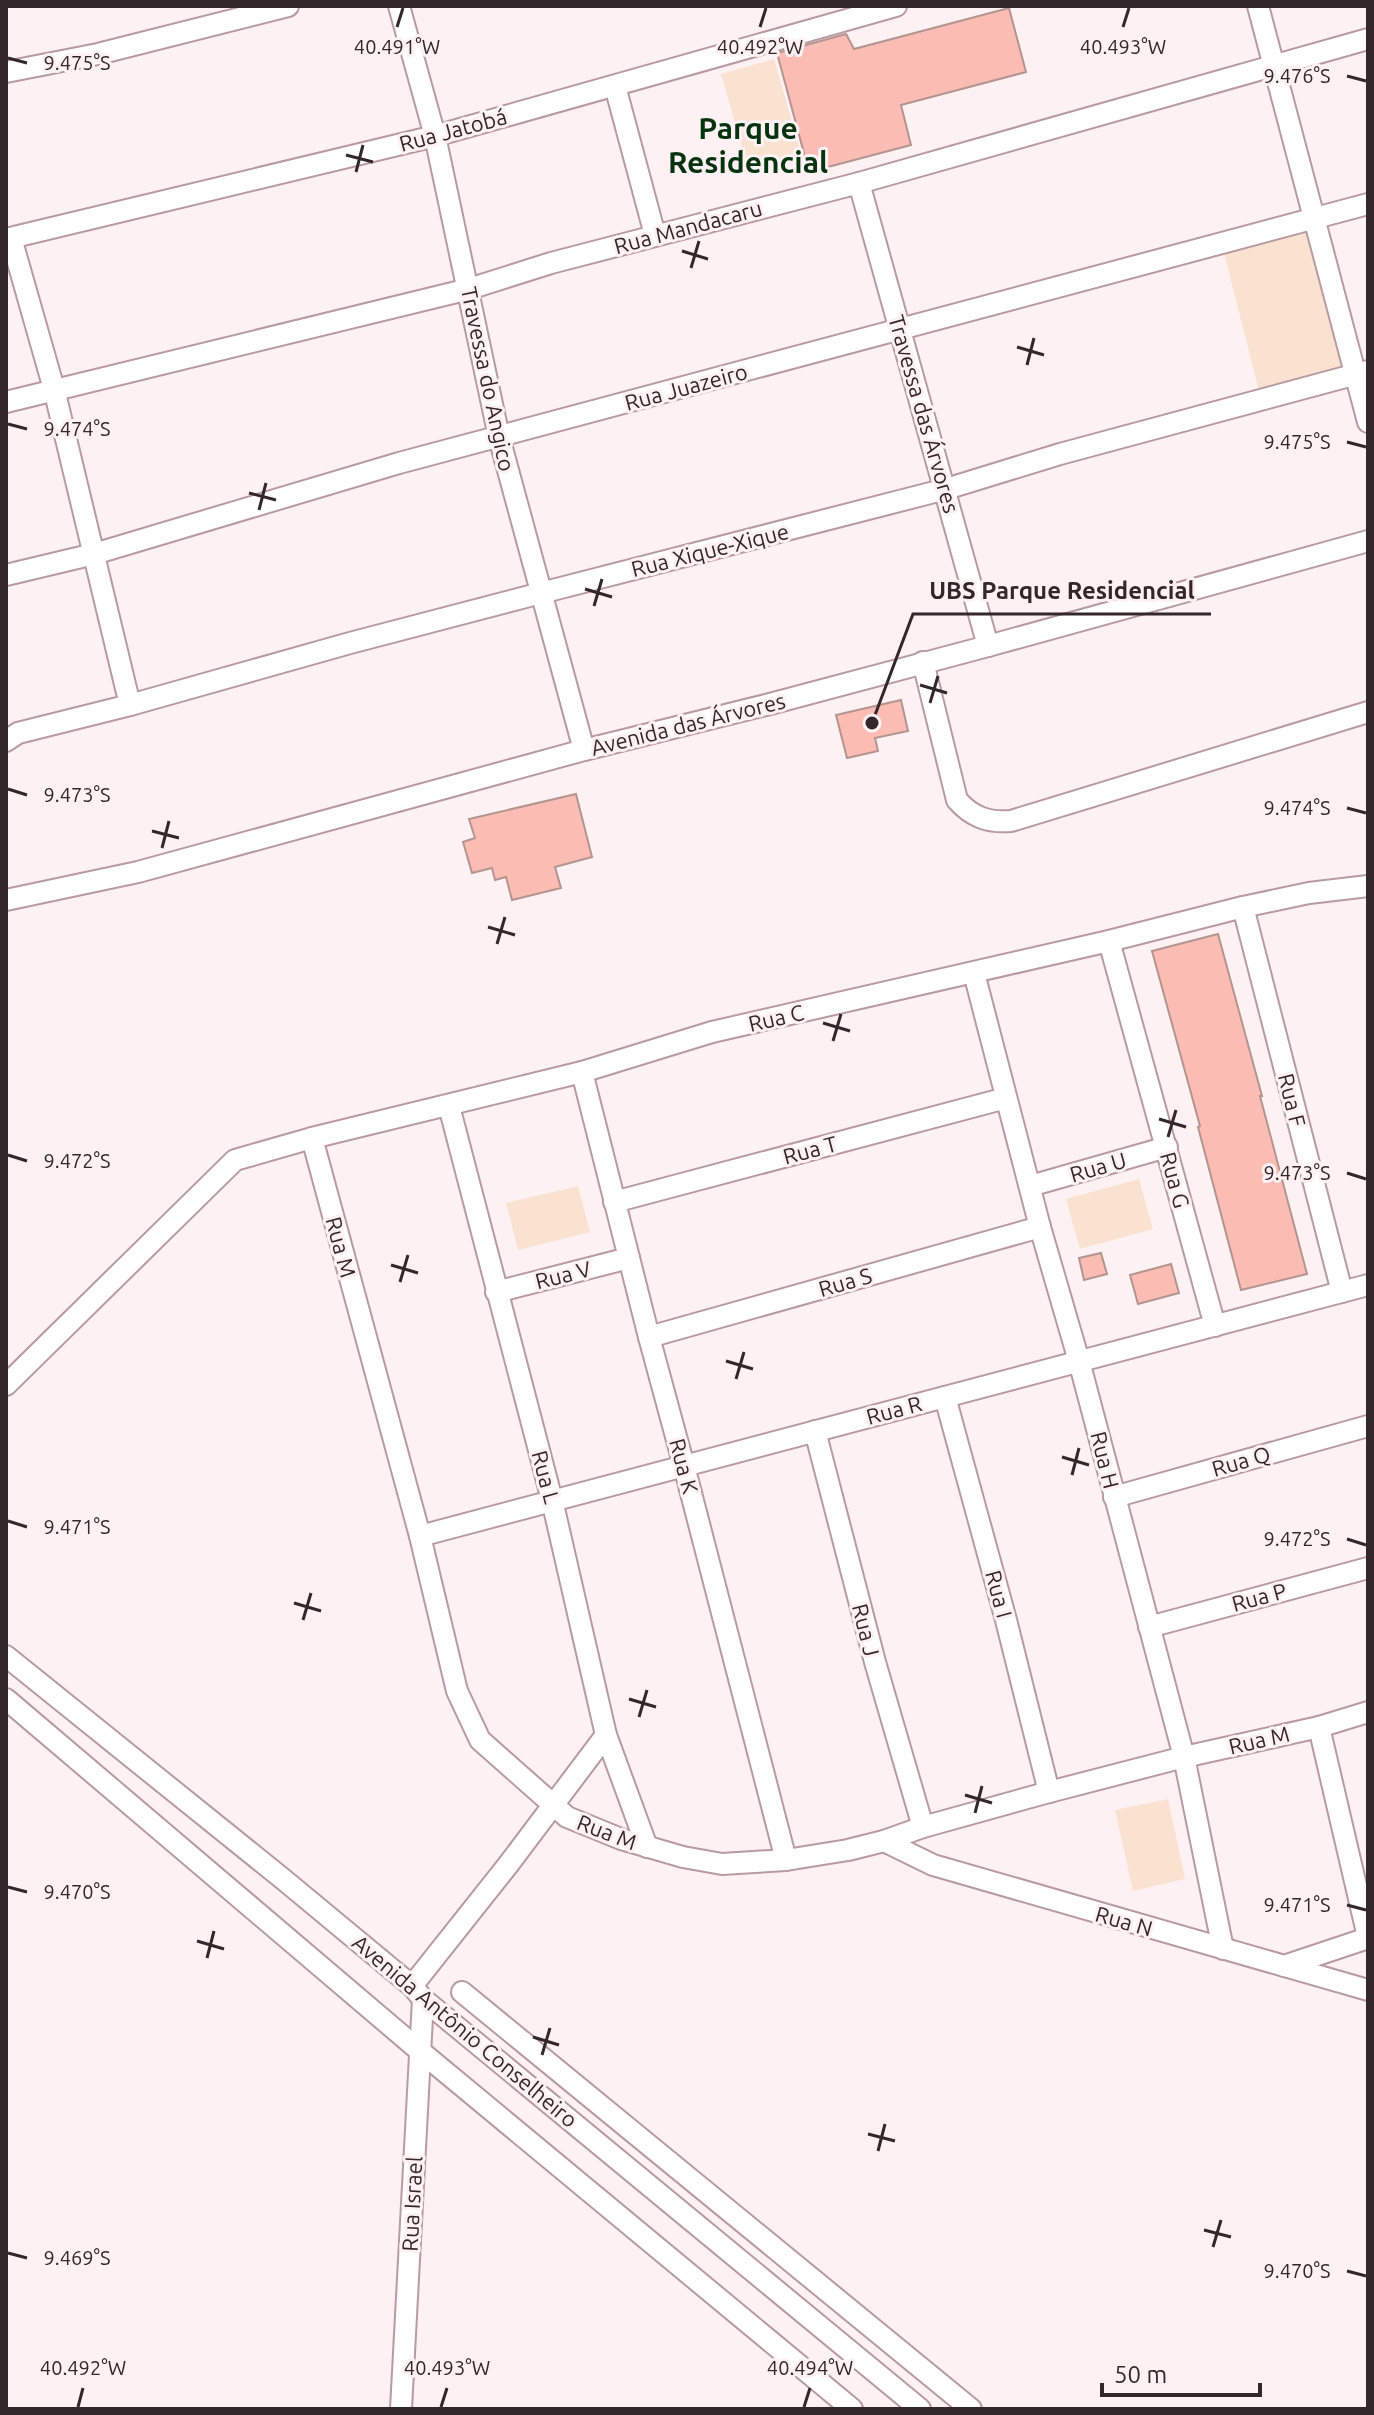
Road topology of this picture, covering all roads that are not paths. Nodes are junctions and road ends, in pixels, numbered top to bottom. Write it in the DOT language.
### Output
graph roads {
  1 [pos="288,6"];
  2 [pos="399,6"];
  3 [pos="813,6"];
  4 [pos="896,6"];
  5 [pos="1258,6"];
  6 [pos="819,27"];
  7 [pos="1368,39"];
  8 [pos="1274,66"];
  9 [pos="6,72"];
  10 [pos="615,86"];
  11 [pos="435,136"];
  12 [pos="859,183"];
  13 [pos="1368,204"];
  14 [pos="1313,217"];
  15 [pos="655,235"];
  16 [pos="8,238"];
  17 [pos="469,289"];
  18 [pos="900,329"];
  19 [pos="1362,373"];
  20 [pos="54,389"];
  21 [pos="6,402"];
  22 [pos="1368,422"];
  23 [pos="499,437"];
  24 [pos="946,489"];
  25 [pos="1368,541"];
  26 [pos="94,554"];
  27 [pos="6,575"];
  28 [pos="541,593"];
  29 [pos="988,646"];
  30 [pos="923,662"];
  31 [pos="130,705"];
  32 [pos="1368,712"];
  33 [pos="6,741"];
  34 [pos="584,750"];
  35 [pos="1368,886"];
  36 [pos="6,900"];
  37 [pos="1243,907"];
  38 [pos="1109,941"];
  39 [pos="974,973"];
  40 [pos="582,1072"];
  41 [pos="1006,1098"];
  42 [pos="449,1106"];
  43 [pos="312,1138"];
  44 [pos="1167,1147"];
  45 [pos="1030,1186"];
  46 [pos="614,1202"];
  47 [pos="1040,1227"];
  48 [pos="629,1258"];
  49 [pos="1368,1285"];
  50 [pos="496,1292"];
  51 [pos="1342,1292"];
  52 [pos="1215,1326"];
  53 [pos="649,1337"];
  54 [pos="1079,1361"];
  55 [pos="6,1385"];
  56 [pos="945,1397"];
  57 [pos="1368,1426"];
  58 [pos="815,1431"];
  59 [pos="684,1466"];
  60 [pos="1114,1497"];
  61 [pos="552,1500"];
  62 [pos="420,1536"];
  63 [pos="1368,1568"];
  64 [pos="1149,1627"];
  65 [pos="6,1656"];
  66 [pos="6,1699"];
  67 [pos="1368,1712"];
  68 [pos="1319,1727"];
  69 [pos="606,1735"];
  70 [pos="1184,1757"];
  71 [pos="1049,1792"];
  72 [pos="552,1805"];
  73 [pos="923,1827"];
  74 [pos="884,1841"];
  75 [pos="647,1847"];
  76 [pos="786,1860"];
  77 [pos="1368,1938"];
  78 [pos="1223,1949"];
  79 [pos="1284,1966"];
  80 [pos="1368,1990"];
  81 [pos="462,1992"];
  82 [pos="417,1993"];
  83 [pos="420,2051"];
  84 [pos="401,2409"];
  85 [pos="852,2409"];
  86 [pos="920,2409"];
  87 [pos="971,2409"];
  1 -- 9 [label="street"];
  2 -- 11 [label="street, Travessa do Angico"];
  3 -- 6 [label="street"];
  4 -- 6 [label="street, Rua Jatobá"];
  5 -- 8 [label="street"];
  6 -- 10 [label="street, Rua Jatobá"];
  7 -- 8 [label="street, Rua Mandacaru"];
  8 -- 12 [label="street, Rua Mandacaru"];
  8 -- 14 [label="street"];
  10 -- 11 [label="street, Rua Jatobá"];
  10 -- 15 [label="street"];
  11 -- 16 [label="street, Rua Jatobá"];
  11 -- 17 [label="street, Travessa do Angico"];
  12 -- 15 [label="street, Rua Mandacaru"];
  12 -- 18 [label="street, Travessa das Árvores"];
  13 -- 14 [label="street, Rua Juazeiro"];
  14 -- 18 [label="street, Rua Juazeiro"];
  14 -- 19 [label="street"];
  15 -- 17 [label="street, Rua Mandacaru"];
  16 -- 20 [label="street"];
  17 -- 20 [label="street, Rua Mandacaru"];
  17 -- 23 [label="street, Travessa do Angico"];
  18 -- 23 [label="street, Rua Juazeiro"];
  18 -- 24 [label="street, Travessa das Árvores"];
  19 -- 22 [label="street"];
  19 -- 24 [label="street, Rua Xique-Xique"];
  20 -- 21 [label="street, Rua Mandacaru"];
  20 -- 26 [label="street"];
  23 -- 26 [label="street, Rua Juazeiro"];
  23 -- 28 [label="street, Travessa do Angico"];
  24 -- 28 [label="street, Rua Xique-Xique"];
  24 -- 29 [label="street, Travessa das Árvores"];
  25 -- 29 [label="street, Avenida das Árvores"];
  26 -- 27 [label="street, Rua Juazeiro"];
  26 -- 31 [label="street"];
  28 -- 31 [label="street, Rua Xique-Xique"];
  28 -- 34 [label="street, Travessa do Angico"];
  29 -- 30 [label="street, Avenida das Árvores"];
  30 -- 32 [label="street"];
  30 -- 34 [label="street, Avenida das Árvores"];
  31 -- 33 [label="street, Rua Xique-Xique"];
  34 -- 36 [label="street, Avenida das Árvores"];
  35 -- 37 [label="street, Rua C"];
  37 -- 38 [label="street, Rua C"];
  37 -- 51 [label="street, Rua F"];
  38 -- 39 [label="street, Rua C"];
  38 -- 44 [label="street, Rua G"];
  39 -- 40 [label="street, Rua C"];
  39 -- 41 [label="street, Rua H"];
  40 -- 42 [label="street, Rua C"];
  40 -- 46 [label="street, Rua K"];
  41 -- 45 [label="street, Rua H"];
  41 -- 46 [label="street, Rua T"];
  42 -- 43 [label="street, Rua C"];
  42 -- 50 [label="street, Rua L"];
  43 -- 55 [label="street, Rua C"];
  43 -- 62 [label="street, Rua M"];
  44 -- 45 [label="street, Rua U"];
  44 -- 52 [label="street, Rua G"];
  45 -- 47 [label="street, Rua H"];
  46 -- 48 [label="street, Rua K"];
  47 -- 53 [label="street, Rua S"];
  47 -- 54 [label="street, Rua H"];
  48 -- 50 [label="street, Rua V"];
  48 -- 53 [label="street, Rua K"];
  49 -- 51 [label="street, Rua R"];
  50 -- 61 [label="street, Rua L"];
  51 -- 52 [label="street, Rua R"];
  52 -- 54 [label="street, Rua R"];
  53 -- 59 [label="street, Rua K"];
  54 -- 56 [label="street, Rua R"];
  54 -- 60 [label="street, Rua H"];
  56 -- 58 [label="street, Rua R"];
  56 -- 71 [label="street, Rua I"];
  57 -- 60 [label="street, Rua Q"];
  58 -- 59 [label="street, Rua R"];
  58 -- 73 [label="street, Rua J"];
  59 -- 61 [label="street, Rua R"];
  59 -- 76 [label="street, Rua K"];
  60 -- 64 [label="street, Rua H"];
  61 -- 62 [label="street, Rua R"];
  61 -- 69 [label="street, Rua L"];
  62 -- 72 [label="street, Rua M"];
  63 -- 64 [label="street, Rua P"];
  64 -- 70 [label="street, Rua H"];
  65 -- 82 [label="street, Avenida Antônio Conselheiro"];
  66 -- 83 [label="street"];
  67 -- 68 [label="street, Rua M"];
  68 -- 70 [label="street, Rua M"];
  68 -- 77 [label="street"];
  69 -- 72 [label="street"];
  69 -- 75 [label="street, Rua L"];
  70 -- 71 [label="street, Rua M"];
  70 -- 78 [label="street, Rua H"];
  71 -- 73 [label="street, Rua M"];
  72 -- 75 [label="street, Rua M"];
  72 -- 82 [label="street"];
  73 -- 74 [label="street, Rua M"];
  74 -- 76 [label="street, Rua M"];
  74 -- 78 [label="street, Rua N"];
  75 -- 76 [label="street, Rua M"];
  77 -- 79 [label="street"];
  78 -- 79 [label="street, Rua N"];
  79 -- 80 [label="street, Rua N"];
  81 -- 87 [label="street"];
  82 -- 83 [label="street, Rua Israel"];
  82 -- 86 [label="street, Avenida Antônio Conselheiro"];
  83 -- 84 [label="street, Rua Israel"];
  83 -- 85 [label="street"];
}
